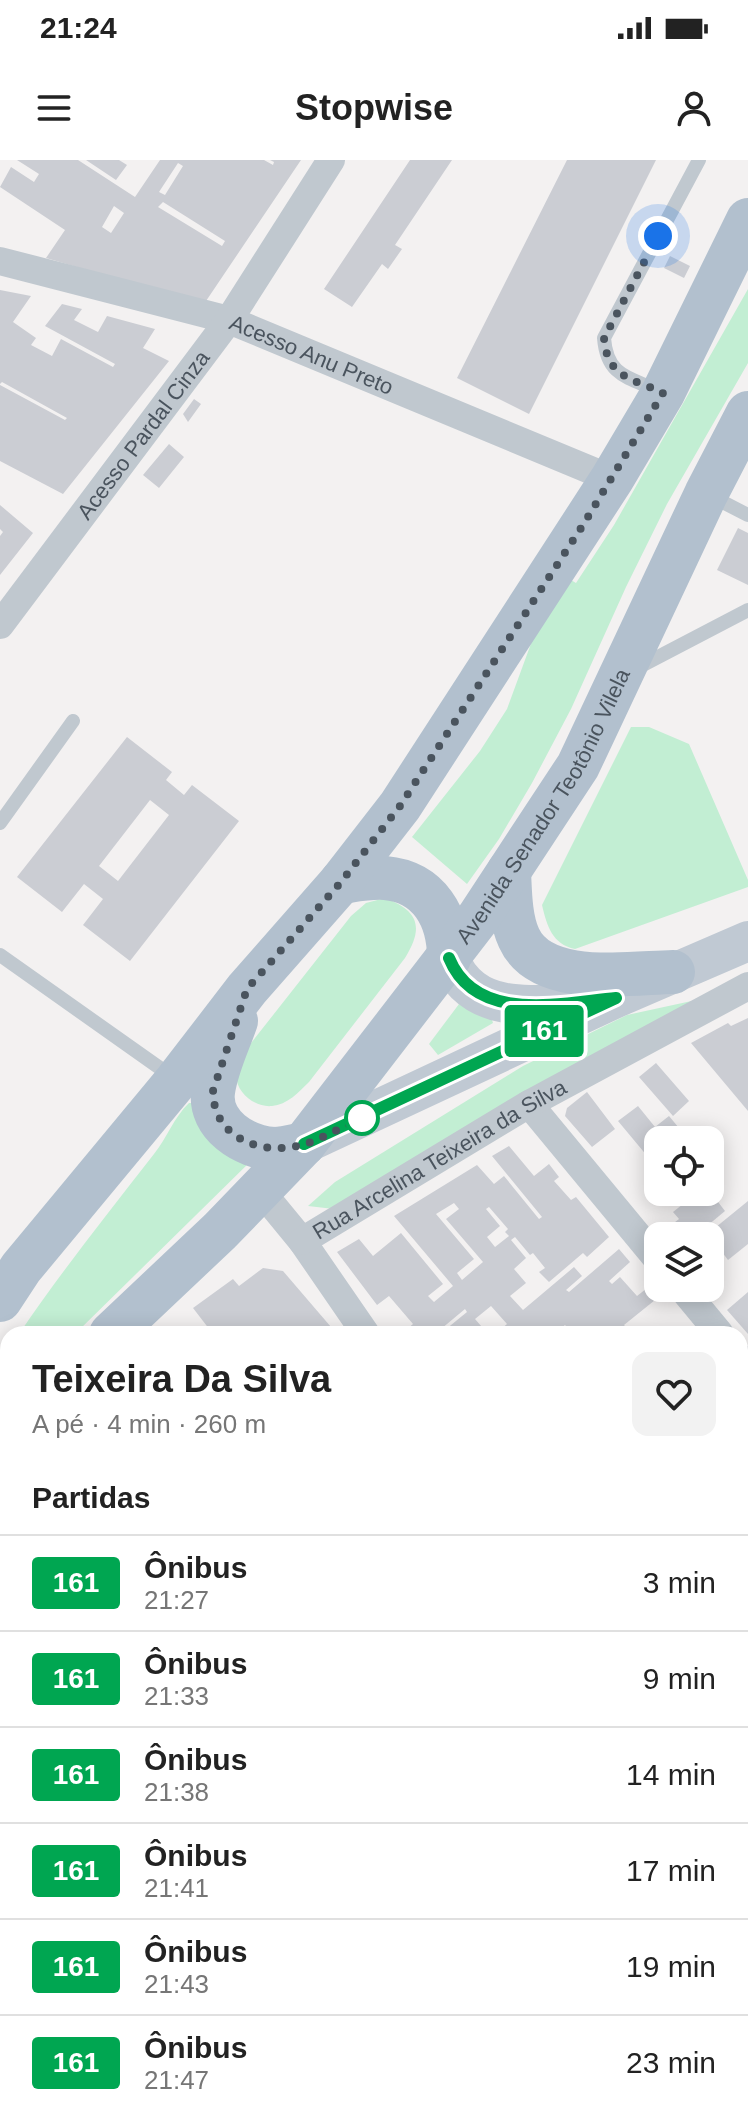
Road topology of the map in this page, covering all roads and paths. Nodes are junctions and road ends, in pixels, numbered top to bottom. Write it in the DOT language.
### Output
graph roads {
  1 [pos="331,160"];
  2 [pos="699,160"];
  3 [pos="748,220"];
  4 [pos="0,261"];
  5 [pos="229,320"];
  6 [pos="663,393"];
  7 [pos="748,413"];
  8 [pos="612,479"];
  9 [pos="706,494"];
  10 [pos="748,515"];
  11 [pos="748,610"];
  12 [pos="0,625"];
  13 [pos="619,678"];
  14 [pos="73,721"];
  15 [pos="0,823"];
  16 [pos="509,871"];
  17 [pos="341,882"];
  18 [pos="748,941"];
  19 [pos="0,955"];
  20 [pos="449,958"];
  21 [pos="673,972"];
  22 [pos="748,986"];
  23 [pos="247,989"];
  24 [pos="616,998"];
  25 [pos="177,1080"];
  26 [pos="529,1104"];
  27 [pos="304,1144"];
  28 [pos="260,1190"];
  29 [pos="302,1241"];
  30 [pos="644,1243"];
  31 [pos="0,1300"];
  32 [pos="694,1302"];
  33 [pos="119,1326"];
  34 [pos="360,1326"];
  35 [pos="713,1326"];
  1 -- 5 [label="street, Acesso Pardal Cinza"];
  2 -- 6 [label="lane"];
  3 -- 6 [label="main road"];
  4 -- 5 [label="street, Acesso Anu Preto"];
  5 -- 8 [label="street, Acesso Anu Preto"];
  5 -- 12 [label="street, Acesso Pardal Cinza"];
  6 -- 8 [label="main road"];
  7 -- 9 [label="main road, Avenida Senador Teotônio Vilela"];
  8 -- 17 [label="main road"];
  9 -- 10 [label="lane"];
  9 -- 13 [label="main road, Avenida Senador Teotônio Vilela"];
  11 -- 13 [label="lane"];
  13 -- 16 [label="main road, Avenida Senador Teotônio Vilela"];
  14 -- 15 [label="lane"];
  16 -- 20 [label="main road, Avenida Senador Teotônio Vilela"];
  16 -- 21 [label="main road"];
  17 -- 20 [label="main road"];
  17 -- 23 [label="main road"];
  18 -- 21 [label="main road"];
  19 -- 25 [label="lane"];
  20 -- 24 [label="main road"];
  20 -- 27 [label="main road, Avenida Senador Teotônio Vilela"];
  21 -- 24 [label="main road"];
  22 -- 26 [label="street, Rua Arcelina Teixeira da Silva"];
  23 -- 25 [label="main road"];
  23 -- 27 [label="main road"];
  24 -- 27 [label="main road"];
  25 -- 31 [label="main road"];
  26 -- 29 [label="street, Rua Arcelina Teixeira da Silva"];
  26 -- 30 [label="street"];
  27 -- 28 [label="main road, Avenida Senador Teotônio Vilela"];
  28 -- 29 [label="street"];
  28 -- 33 [label="main road, Avenida Senador Teotônio Vilela"];
  29 -- 34 [label="street"];
  32 -- 35 [label="street"];
}
